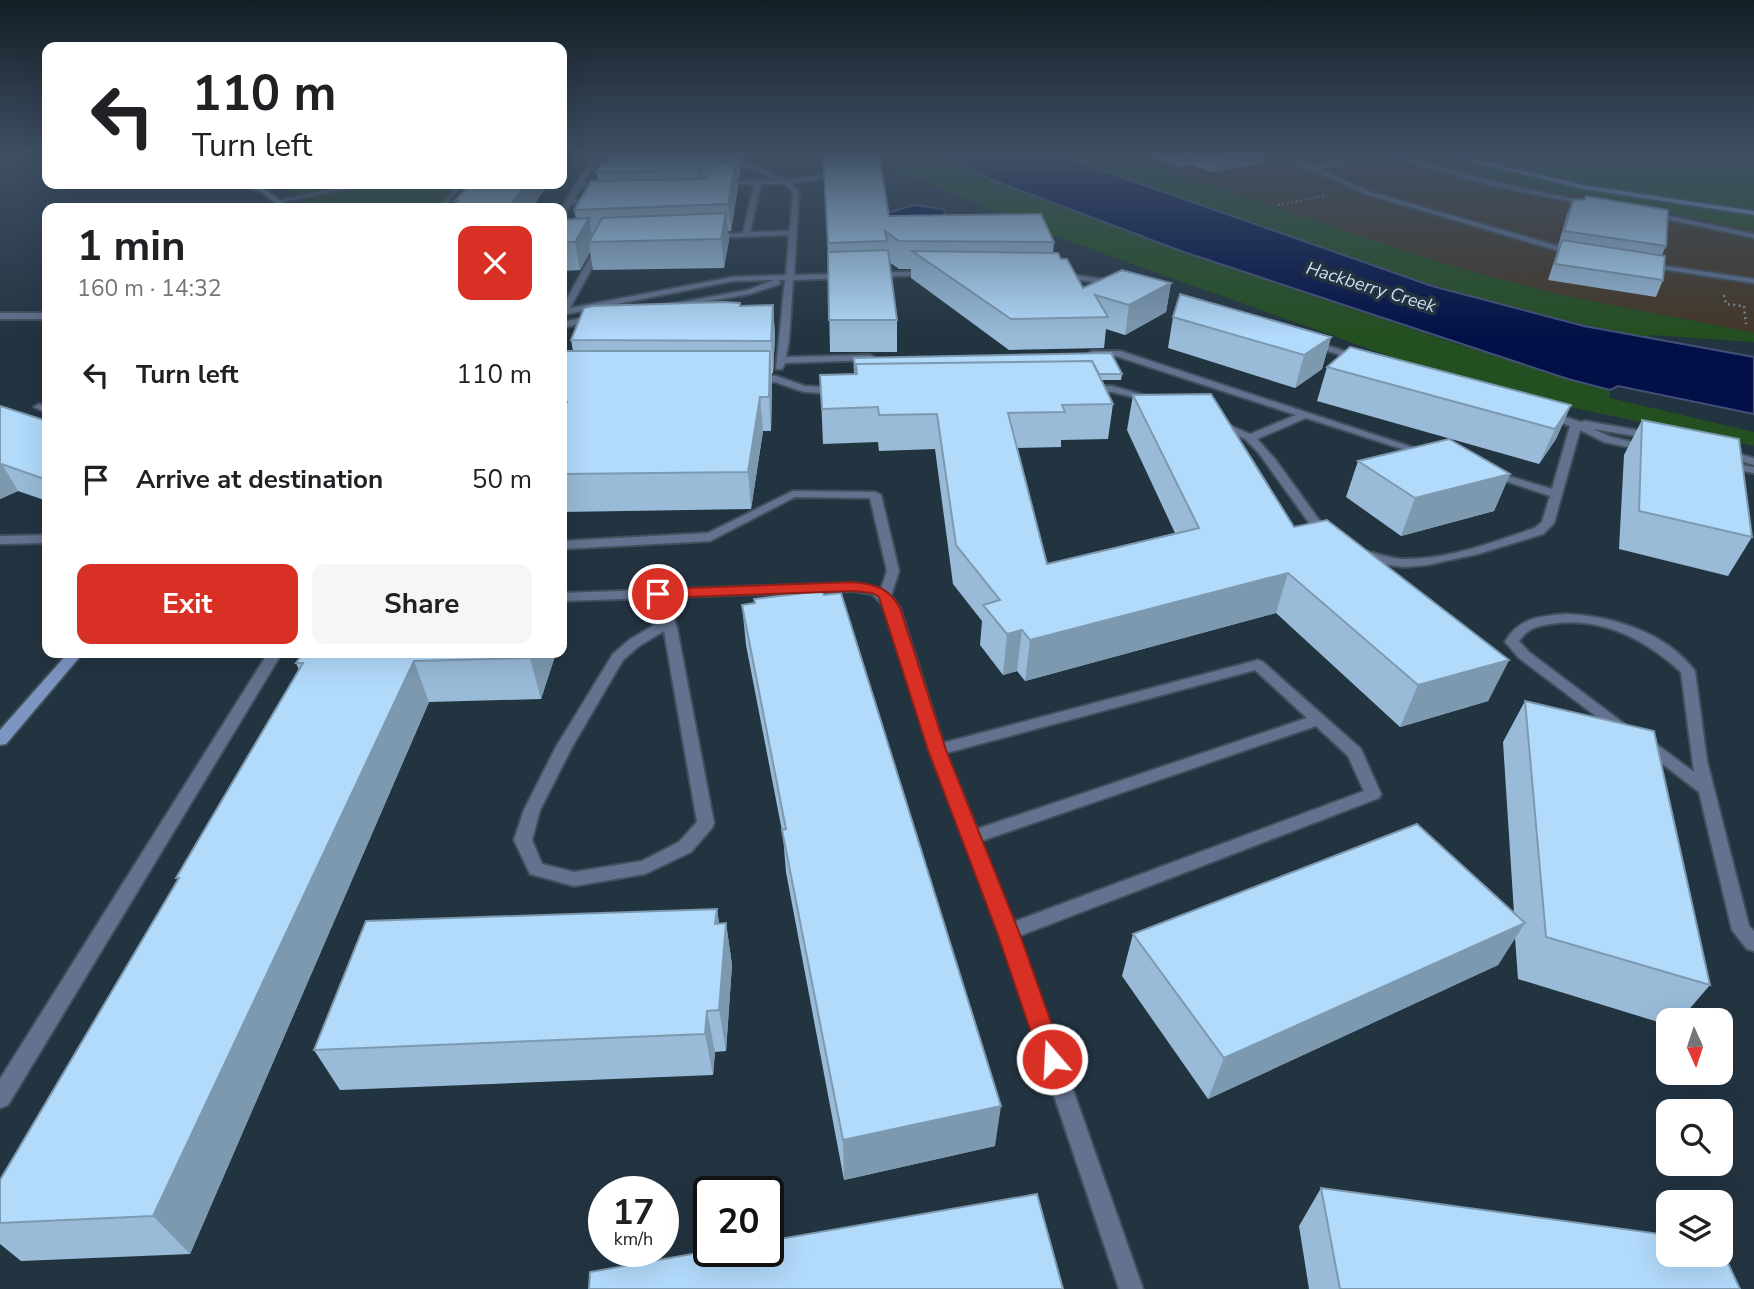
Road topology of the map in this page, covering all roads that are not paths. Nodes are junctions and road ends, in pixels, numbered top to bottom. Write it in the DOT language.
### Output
graph roads {
  1 [pos="750,216"];
  2 [pos="793,216"];
  3 [pos="1446,216"];
  4 [pos="1657,216"];
  5 [pos="791,233"];
  6 [pos="746,235"];
  7 [pos="707,236"];
  8 [pos="1754,236"];
  9 [pos="603,240"];
  10 [pos="616,240"];
  11 [pos="589,241"];
  12 [pos="1590,256"];
  13 [pos="1639,264"];
  14 [pos="938,273"];
  15 [pos="1048,275"];
  16 [pos="788,278"];
  17 [pos="1754,281"];
  18 [pos="1121,284"];
  19 [pos="567,306"];
  20 [pos="654,308"];
  21 [pos="567,312"];
  22 [pos="0,316"];
  23 [pos="42,316"];
  24 [pos="604,317"];
  25 [pos="567,324"];
  26 [pos="1293,338"];
  27 [pos="1077,354"];
  28 [pos="888,358"];
  29 [pos="780,360"];
  30 [pos="1373,362"];
  31 [pos="744,377"];
  32 [pos="776,379"];
  33 [pos="1078,388"];
  34 [pos="854,392"];
  35 [pos="1160,401"];
  36 [pos="1540,412"];
  37 [pos="1304,415"];
  38 [pos="1204,418"];
  39 [pos="1576,424"];
  40 [pos="1250,438"];
  41 [pos="1666,439"];
  42 [pos="1705,448"];
  43 [pos="1659,451"];
  44 [pos="1436,456"];
  45 [pos="1710,462"];
  46 [pos="1754,462"];
  47 [pos="1476,469"];
  48 [pos="1754,470"];
  49 [pos="1555,494"];
  50 [pos="42,539"];
  51 [pos="0,540"];
  52 [pos="1329,540"];
  53 [pos="567,545"];
  54 [pos="1353,551"];
  55 [pos="658,594"];
  56 [pos="885,595"];
  57 [pos="567,597"];
  58 [pos="668,622"];
  59 [pos="72,658"];
  60 [pos="272,658"];
  61 [pos="1319,720"];
  62 [pos="0,740"];
  63 [pos="937,750"];
  64 [pos="1707,790"];
  65 [pos="971,838"];
  66 [pos="1008,932"];
  67 [pos="1754,943"];
  68 [pos="0,1098"];
  69 [pos="1131,1289"];
  1 -- 6 [label="lane"];
  2 -- 5 [label="lane"];
  3 -- 12 [label="lane"];
  4 -- 8 [label="lane"];
  5 -- 6 [label="lane"];
  5 -- 16 [label="lane"];
  6 -- 7 [label="lane"];
  9 -- 10 [label="lane"];
  9 -- 11 [label="lane"];
  9 -- 19 [label="lane"];
  13 -- 17 [label="lane"];
  14 -- 16 [label="lane"];
  15 -- 18 [label="lane"];
  16 -- 20 [label="lane"];
  16 -- 21 [label="lane"];
  16 -- 29 [label="lane"];
  22 -- 23 [label="lane"];
  24 -- 25 [label="lane"];
  26 -- 30 [label="lane"];
  27 -- 37 [label="lane"];
  28 -- 29 [label="lane"];
  29 -- 32 [label="lane"];
  31 -- 32 [label="lane"];
  32 -- 34 [label="lane"];
  33 -- 35 [label="lane"];
  36 -- 39 [label="lane"];
  37 -- 40 [label="lane"];
  37 -- 44 [label="lane"];
  38 -- 40 [label="lane"];
  39 -- 41 [label="lane"];
  39 -- 43 [label="lane"];
  39 -- 49 [label="lane"];
  40 -- 52 [label="lane"];
  42 -- 46 [label="lane"];
  45 -- 48 [label="lane"];
  47 -- 49 [label="lane"];
  49 -- 54 [label="lane"];
  50 -- 51 [label="lane"];
  53 -- 56 [label="lane"];
  55 -- 56 [label="lane"];
  55 -- 57 [label="lane"];
  55 -- 58 [label="lane"];
  56 -- 63 [label="lane"];
  58 -- 58 [label="lane"];
  59 -- 62 [label="main road"];
  60 -- 68 [label="lane"];
  61 -- 63 [label="lane"];
  61 -- 65 [label="lane"];
  61 -- 66 [label="lane"];
  63 -- 65 [label="lane"];
  64 -- 64 [label="lane"];
  64 -- 67 [label="lane"];
  65 -- 66 [label="lane"];
  66 -- 69 [label="lane"];
}
